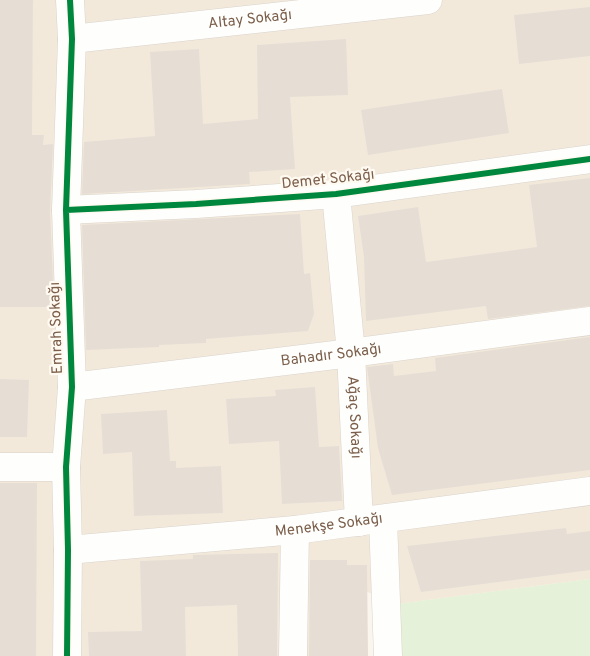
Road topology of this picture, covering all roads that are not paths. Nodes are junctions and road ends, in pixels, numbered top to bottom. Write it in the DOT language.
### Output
graph roads {
  1 [pos="70,0"];
  2 [pos="428,0"];
  3 [pos="72,39"];
  4 [pos="590,159"];
  5 [pos="336,194"];
  6 [pos="66,210"];
  7 [pos="590,321"];
  8 [pos="351,353"];
  9 [pos="72,387"];
  10 [pos="0,466"];
  11 [pos="66,467"];
  12 [pos="590,491"];
  13 [pos="371,521"];
  14 [pos="295,530"];
  15 [pos="68,550"];
  16 [pos="67,656"];
  17 [pos="293,656"];
  18 [pos="388,656"];
  1 -- 3 [label="street, Emrah Sokağı"];
  2 -- 3 [label="street, Altay Sokağı"];
  3 -- 6 [label="street, Emrah Sokağı"];
  4 -- 5 [label="street, Demet Sokağı"];
  5 -- 6 [label="street, Demet Sokağı"];
  5 -- 8 [label="street, Ağaç Sokağı"];
  6 -- 9 [label="street, Emrah Sokağı"];
  7 -- 8 [label="street, Bahadır Sokağı"];
  8 -- 9 [label="street, Bahadır Sokağı"];
  8 -- 13 [label="street, Ağaç Sokağı"];
  9 -- 11 [label="street, Emrah Sokağı"];
  10 -- 11 [label="street"];
  11 -- 15 [label="street, Emrah Sokağı"];
  12 -- 13 [label="street, Menekşe Sokağı"];
  13 -- 14 [label="street, Menekşe Sokağı"];
  13 -- 18 [label="street, Ağaç Sokağı"];
  14 -- 15 [label="street, Menekşe Sokağı"];
  14 -- 17 [label="street"];
  15 -- 16 [label="street, Emrah Sokağı"];
}
